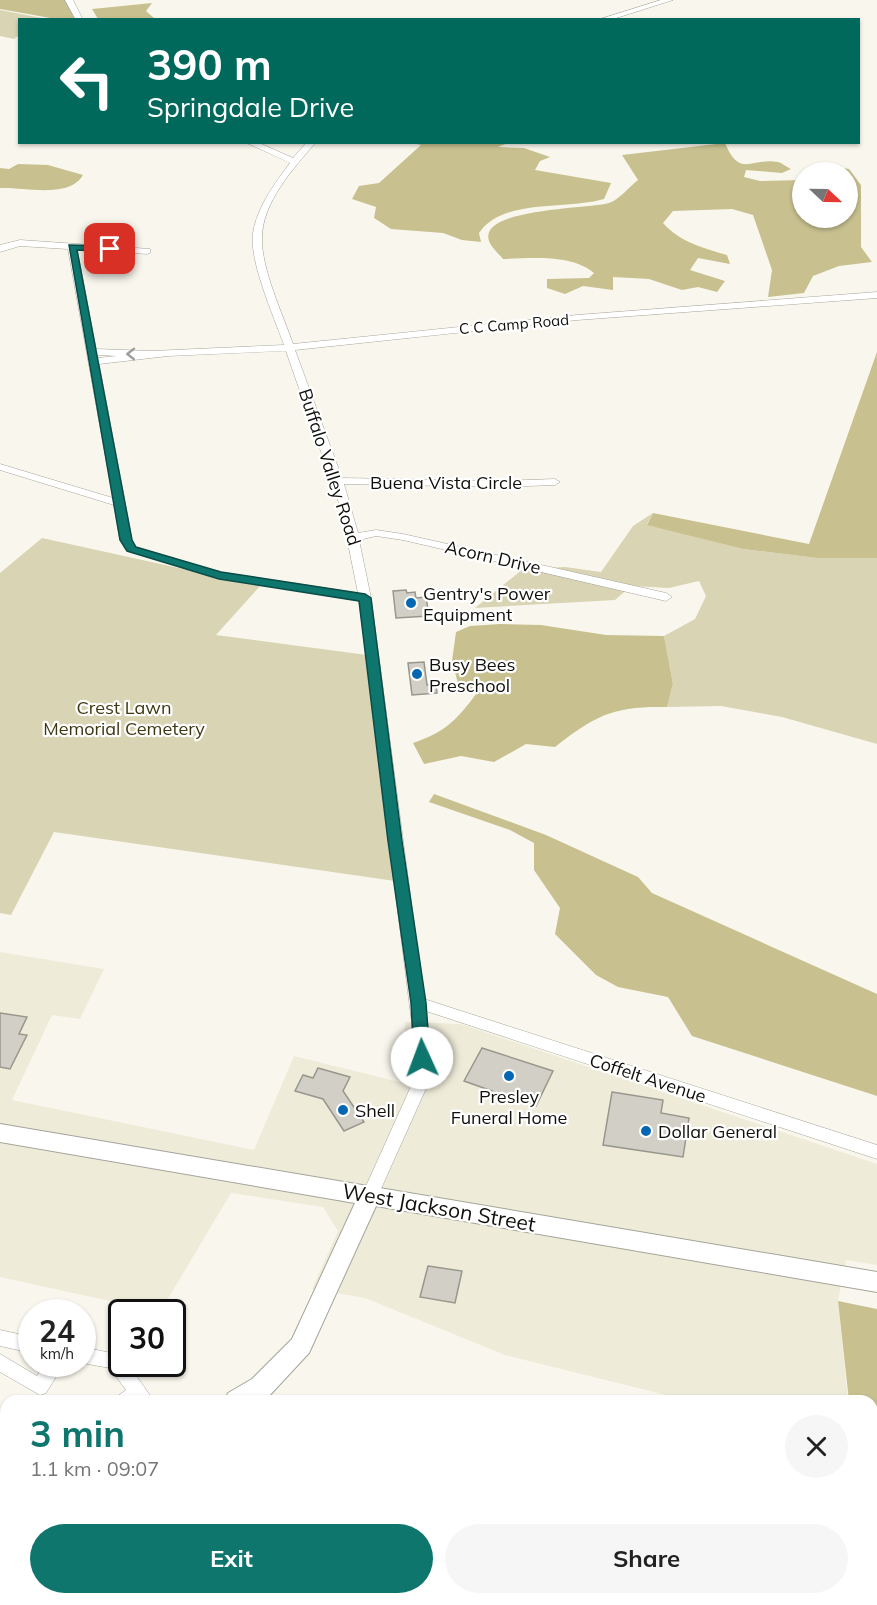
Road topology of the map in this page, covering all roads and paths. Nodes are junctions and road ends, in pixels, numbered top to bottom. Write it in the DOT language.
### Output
graph roads {
  1 [pos="69,0"];
  2 [pos="669,0"];
  3 [pos="79,18"];
  4 [pos="607,18"];
  5 [pos="254,144"];
  6 [pos="310,144"];
  7 [pos="295,162"];
  8 [pos="72,247"];
  9 [pos="0,249"];
  10 [pos="147,251"];
  11 [pos="877,294"];
  12 [pos="289,347"];
  13 [pos="93,357"];
  14 [pos="0,467"];
  15 [pos="338,481"];
  16 [pos="555,482"];
  17 [pos="119,503"];
  18 [pos="355,537"];
  19 [pos="666,597"];
  20 [pos="365,598"];
  21 [pos="418,1003"];
  22 [pos="0,1133"];
  23 [pos="877,1152"];
  24 [pos="370,1195"];
  25 [pos="877,1282"];
  26 [pos="0,1338"];
  27 [pos="18,1342"];
  28 [pos="96,1358"];
  29 [pos="0,1362"];
  30 [pos="18,1373"];
  31 [pos="25,1377"];
  32 [pos="46,1377"];
  33 [pos="134,1395"];
  34 [pos="247,1395"];
  1 -- 3 [label="street"];
  2 -- 4 [label="street"];
  5 -- 7 [label="street"];
  6 -- 7 [label="street, Buffalo Valley Road"];
  7 -- 12 [label="street, Buffalo Valley Road"];
  8 -- 9 [label="street"];
  8 -- 10 [label="street"];
  8 -- 13 [label="street"];
  11 -- 12 [label="street, C C Camp Road"];
  12 -- 13 [label="street, C C Camp Road"];
  12 -- 15 [label="street, Buffalo Valley Road"];
  13 -- 17 [label="street"];
  14 -- 17 [label="street"];
  15 -- 16 [label="street, Buena Vista Circle"];
  15 -- 18 [label="street, Buffalo Valley Road"];
  17 -- 20 [label="street"];
  18 -- 19 [label="street, Acorn Drive"];
  18 -- 20 [label="street, Buffalo Valley Road"];
  20 -- 21 [label="street, Buffalo Valley Road"];
  21 -- 23 [label="street, Coffelt Avenue"];
  21 -- 24 [label="street, Buffalo Valley Road"];
  22 -- 24 [label="street, West Jackson Street"];
  24 -- 25 [label="street, West Jackson Street"];
  24 -- 34 [label="street"];
  26 -- 27 [label="street"];
  28 -- 33 [label="street"];
  29 -- 30 [label="street"];
  31 -- 32 [label="street"];
}
